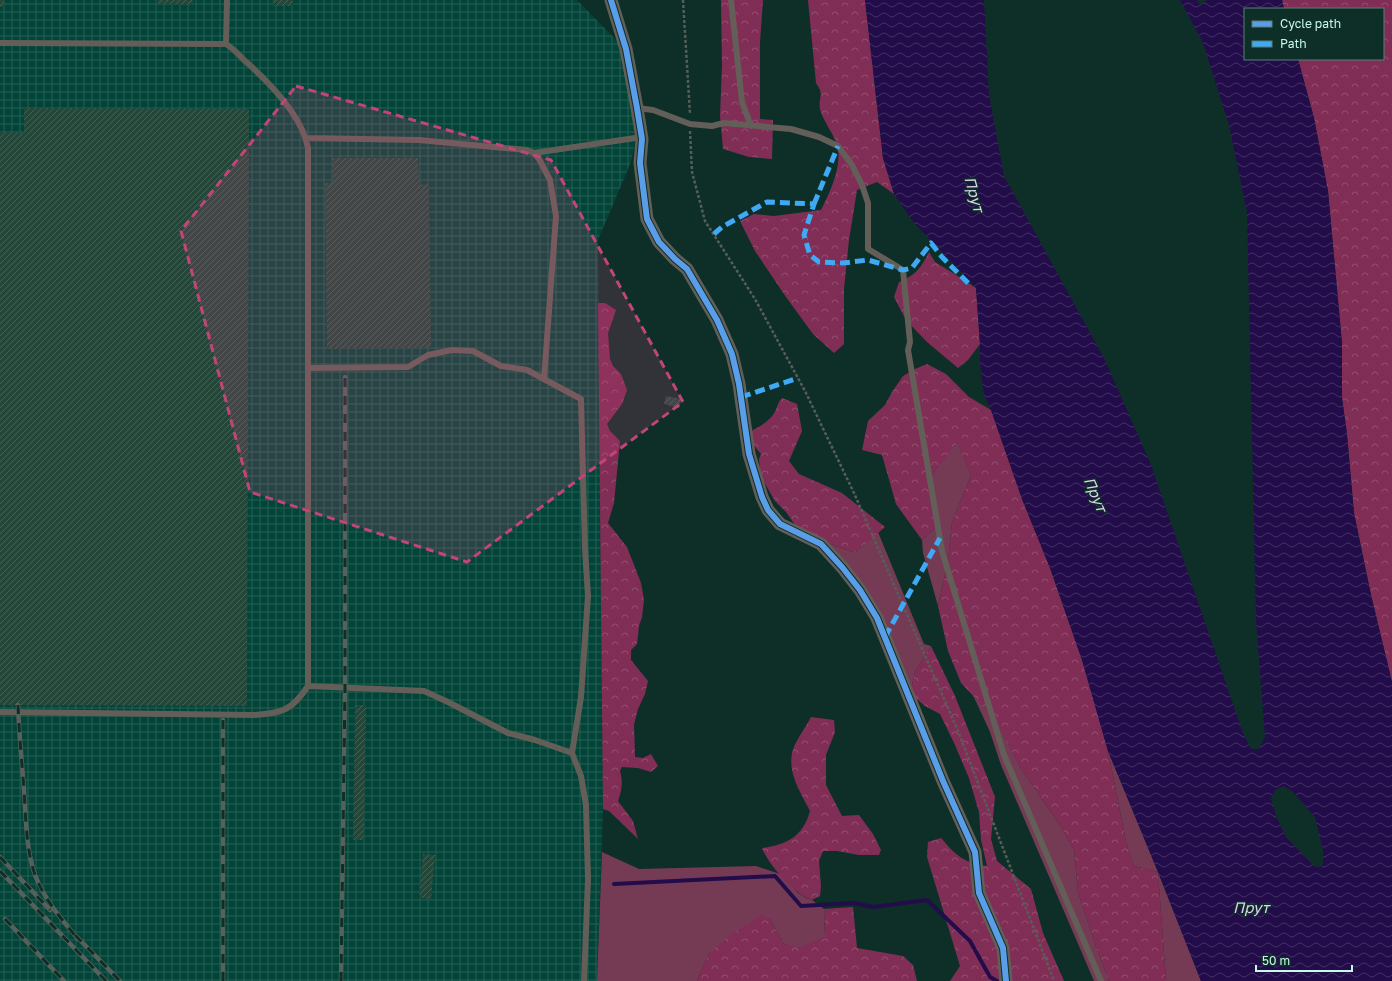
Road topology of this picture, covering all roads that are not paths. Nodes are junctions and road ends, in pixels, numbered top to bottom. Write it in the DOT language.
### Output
graph roads {
  1 [pos="227,0"];
  2 [pos="611,0"];
  3 [pos="732,0"];
  4 [pos="0,42"];
  5 [pos="226,44"];
  6 [pos="637,108"];
  7 [pos="751,126"];
  8 [pos="642,136"];
  9 [pos="306,138"];
  10 [pos="534,153"];
  11 [pos="308,368"];
  12 [pos="544,379"];
  13 [pos="308,686"];
  14 [pos="0,712"];
  15 [pos="572,753"];
  16 [pos="584,981"];
  17 [pos="1006,981"];
  18 [pos="1101,981"];
  1 -- 5 [label="lane"];
  2 -- 6 [label="street"];
  3 -- 7 [label="lane"];
  4 -- 5 [label="lane"];
  5 -- 9 [label="lane"];
  6 -- 7 [label="lane"];
  6 -- 8 [label="street"];
  7 -- 18 [label="lane"];
  8 -- 10 [label="lane"];
  8 -- 17 [label="street"];
  9 -- 10 [label="lane"];
  9 -- 11 [label="lane"];
  10 -- 12 [label="lane"];
  11 -- 12 [label="lane"];
  11 -- 13 [label="lane"];
  12 -- 15 [label="lane"];
  13 -- 14 [label="lane"];
  13 -- 15 [label="lane"];
  15 -- 16 [label="lane"];
}
